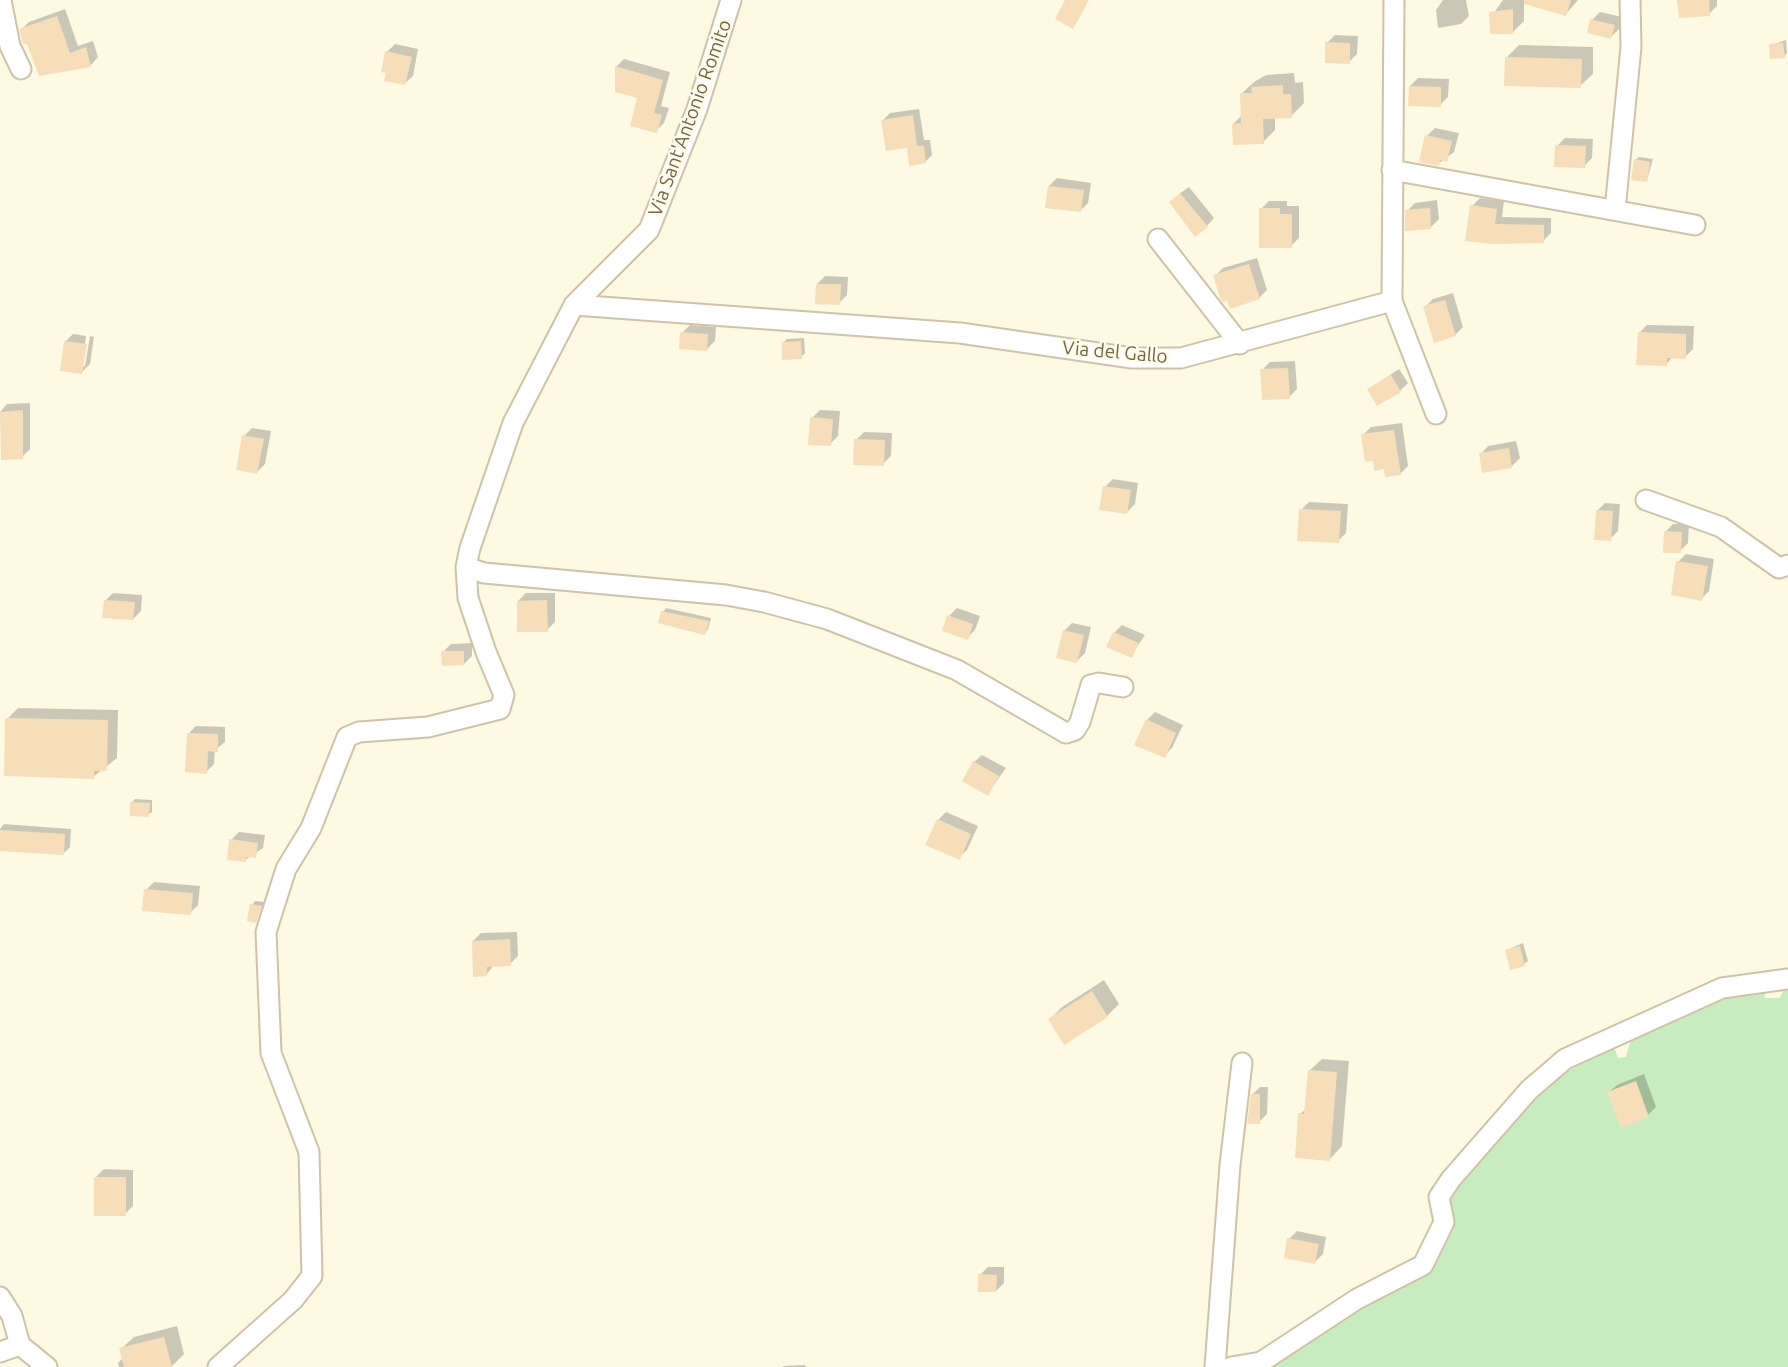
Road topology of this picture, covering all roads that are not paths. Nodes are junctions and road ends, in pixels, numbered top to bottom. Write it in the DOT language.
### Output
graph roads {
  1 [pos="1,0"];
  2 [pos="731,0"];
  3 [pos="1394,0"];
  4 [pos="1630,0"];
  5 [pos="21,69"];
  6 [pos="1392,170"];
  7 [pos="1615,210"];
  8 [pos="1695,225"];
  9 [pos="1158,239"];
  10 [pos="1392,301"];
  11 [pos="574,305"];
  12 [pos="1240,344"];
  13 [pos="1436,414"];
  14 [pos="1646,500"];
  15 [pos="1788,565"];
  16 [pos="466,567"];
  17 [pos="1123,687"];
  18 [pos="1788,979"];
  19 [pos="1242,1063"];
  20 [pos="0,1297"];
  21 [pos="20,1345"];
  22 [pos="0,1352"];
  23 [pos="47,1367"];
  24 [pos="218,1367"];
  25 [pos="1215,1367"];
  26 [pos="1230,1367"];
  1 -- 5 [label="street"];
  2 -- 11 [label="street, Via Sant'Antonio Romito"];
  3 -- 6 [label="street"];
  4 -- 7 [label="street"];
  6 -- 7 [label="street"];
  6 -- 10 [label="street"];
  7 -- 8 [label="street"];
  9 -- 12 [label="street"];
  10 -- 12 [label="street, Via del Gallo"];
  10 -- 13 [label="street"];
  11 -- 12 [label="street, Via del Gallo"];
  11 -- 16 [label="street, Via Sant'Antonio Romito"];
  14 -- 15 [label="street"];
  16 -- 17 [label="street"];
  16 -- 24 [label="street, Via Sant'Antonio Romito"];
  18 -- 26 [label="street"];
  19 -- 25 [label="street"];
  20 -- 21 [label="street"];
  21 -- 22 [label="street"];
  21 -- 23 [label="street"];
}
